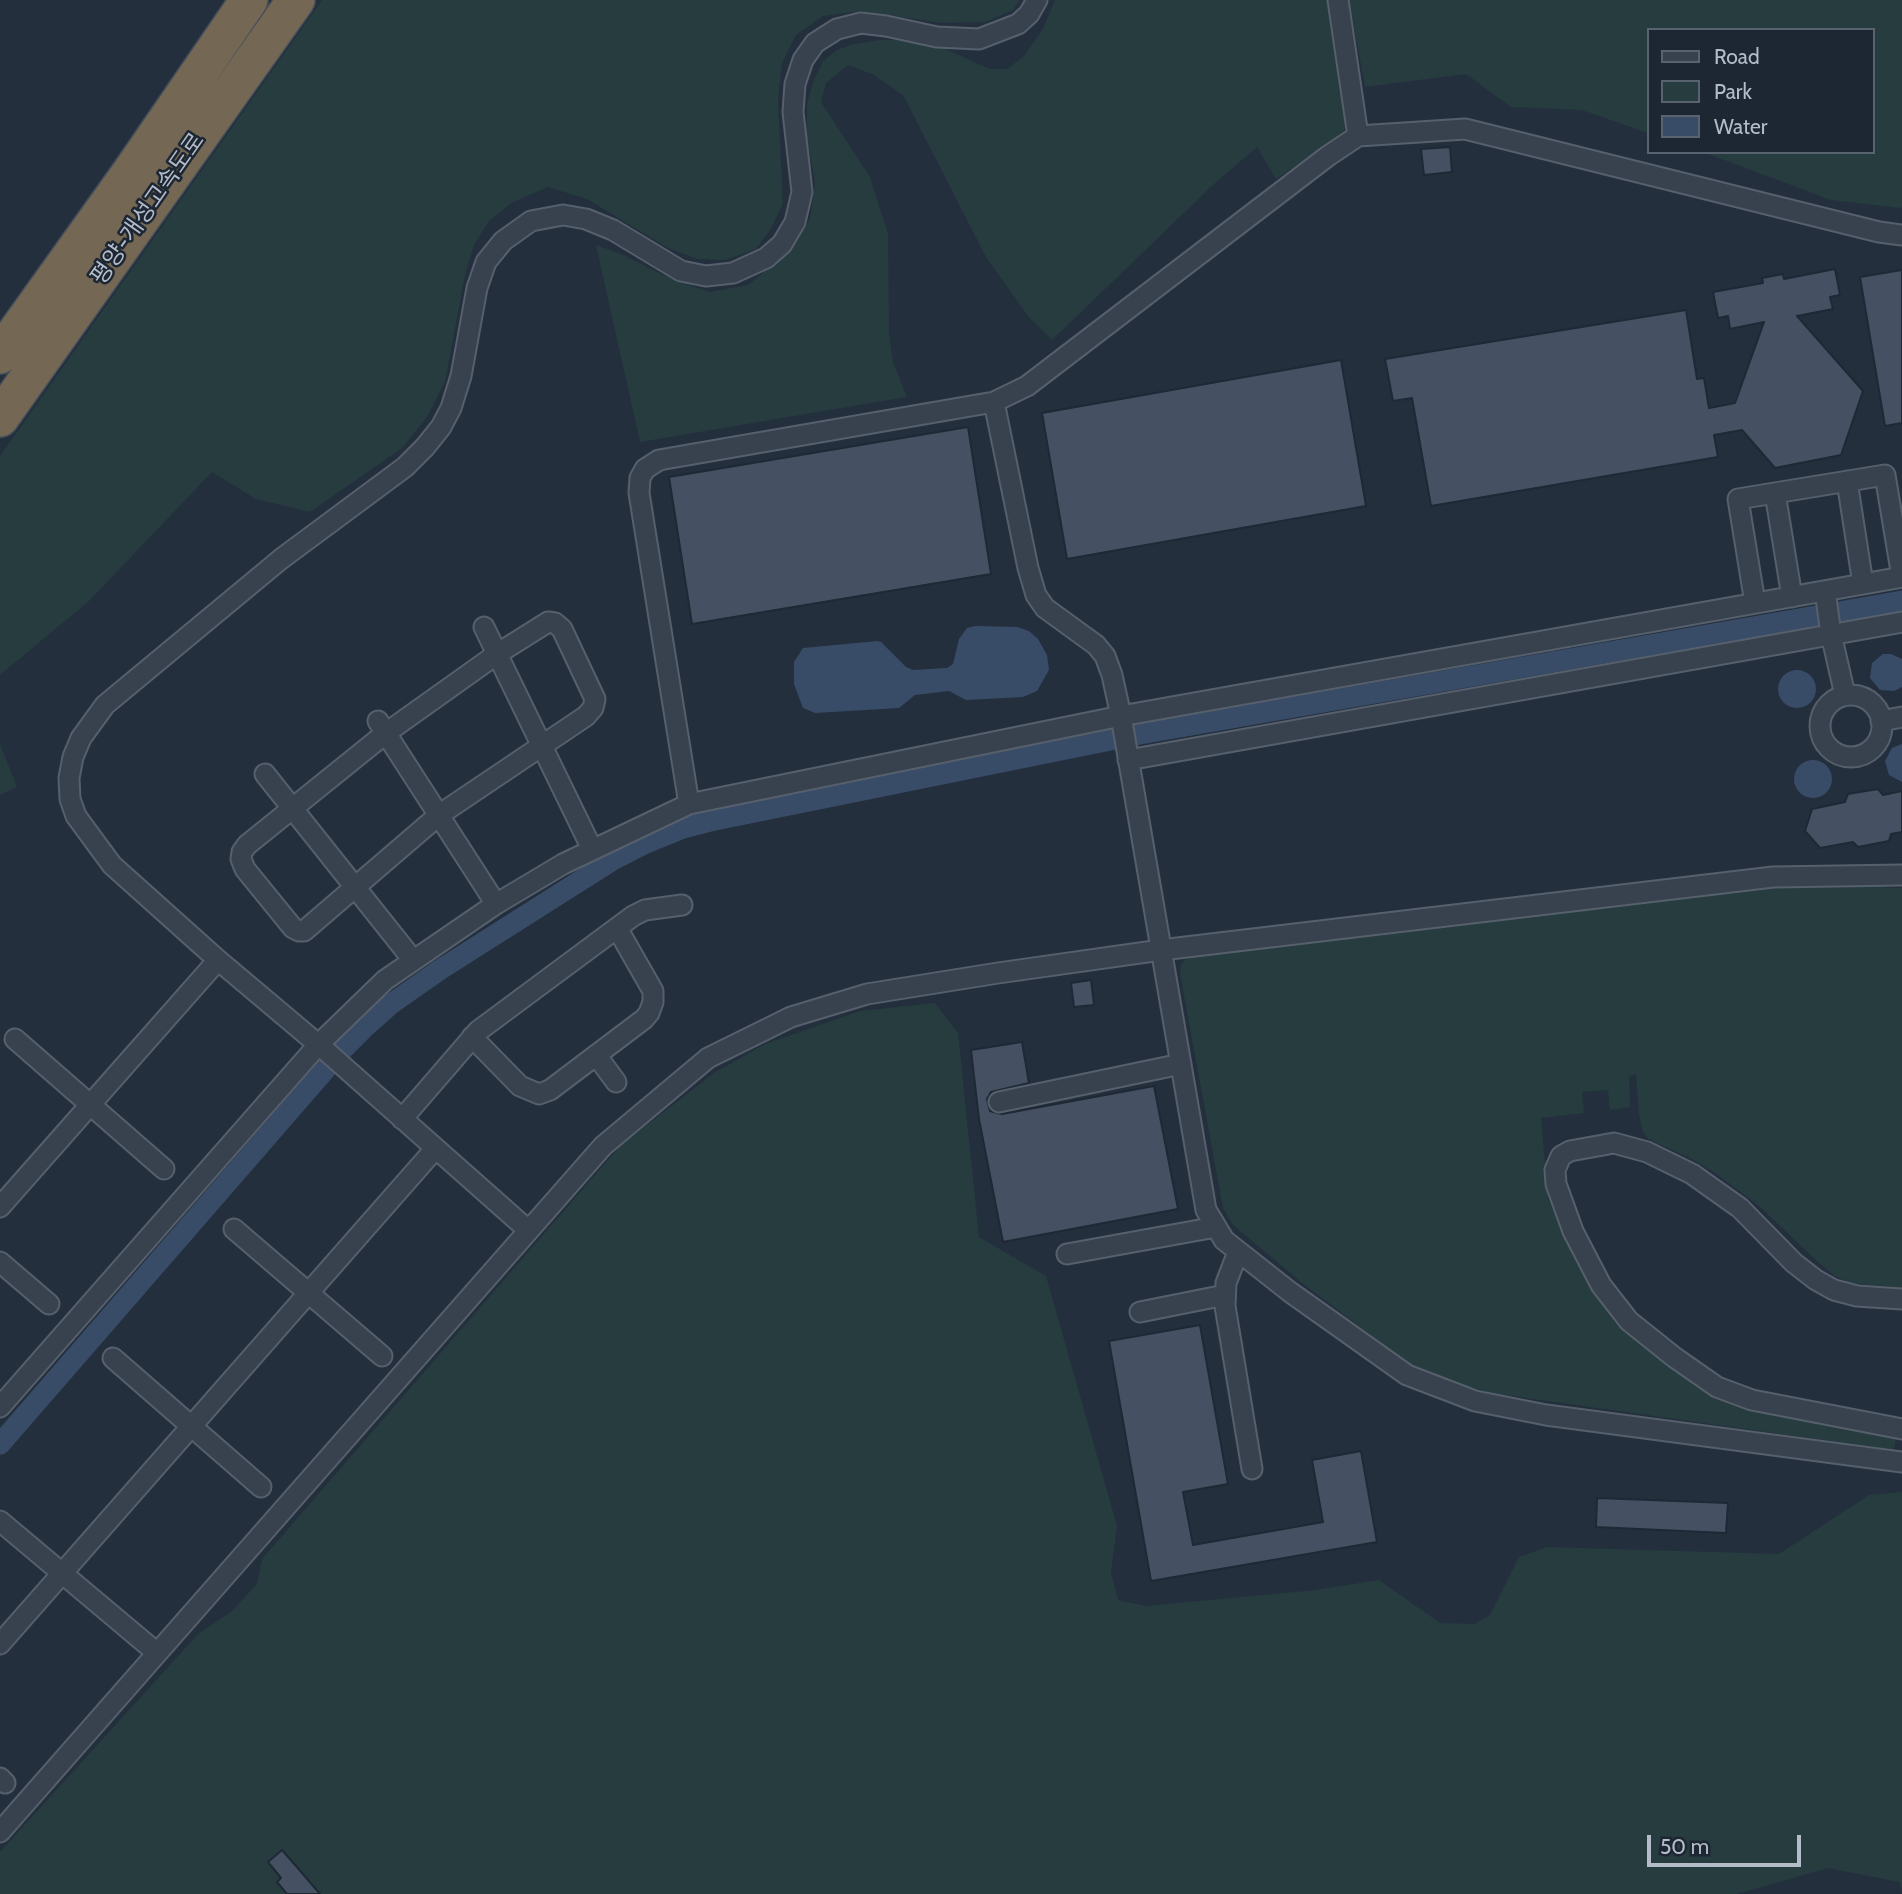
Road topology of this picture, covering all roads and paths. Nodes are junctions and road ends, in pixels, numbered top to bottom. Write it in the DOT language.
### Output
graph roads {
  1 [pos="249,0"];
  2 [pos="296,0"];
  3 [pos="1037,0"];
  4 [pos="1338,0"];
  5 [pos="1358,136"];
  6 [pos="1902,234"];
  7 [pos="0,355"];
  8 [pos="994,402"];
  9 [pos="0,418"];
  10 [pos="1847,481"];
  11 [pos="1775,493"];
  12 [pos="1902,577"];
  13 [pos="1863,584"];
  14 [pos="1792,597"];
  15 [pos="1825,597"];
  16 [pos="1755,603"];
  17 [pos="1902,622"];
  18 [pos="484,627"];
  19 [pos="1830,628"];
  20 [pos="497,654"];
  21 [pos="1845,695"];
  22 [pos="1902,717"];
  23 [pos="1881,721"];
  24 [pos="382,727"];
  25 [pos="1125,737"];
  26 [pos="542,746"];
  27 [pos="265,774"];
  28 [pos="689,804"];
  29 [pos="291,807"];
  30 [pos="439,815"];
  31 [pos="592,849"];
  32 [pos="1902,875"];
  33 [pos="354,887"];
  34 [pos="496,904"];
  35 [pos="682,905"];
  36 [pos="617,928"];
  37 [pos="1161,950"];
  38 [pos="218,960"];
  39 [pos="413,960"];
  40 [pos="472,1037"];
  41 [pos="15,1039"];
  42 [pos="322,1048"];
  43 [pos="596,1055"];
  44 [pos="1181,1065"];
  45 [pos="616,1082"];
  46 [pos="999,1102"];
  47 [pos="91,1105"];
  48 [pos="402,1119"];
  49 [pos="435,1149"];
  50 [pos="164,1169"];
  51 [pos="0,1207"];
  52 [pos="1216,1227"];
  53 [pos="234,1229"];
  54 [pos="528,1230"];
  55 [pos="1238,1252"];
  56 [pos="1067,1254"];
  57 [pos="0,1262"];
  58 [pos="308,1293"];
  59 [pos="1225,1295"];
  60 [pos="1902,1299"];
  61 [pos="49,1304"];
  62 [pos="1140,1312"];
  63 [pos="382,1356"];
  64 [pos="113,1358"];
  65 [pos="0,1407"];
  66 [pos="191,1426"];
  67 [pos="1902,1429"];
  68 [pos="1902,1462"];
  69 [pos="1252,1469"];
  70 [pos="261,1487"];
  71 [pos="0,1521"];
  72 [pos="62,1573"];
  73 [pos="0,1644"];
  74 [pos="157,1653"];
  75 [pos="0,1832"];
  1 -- 7 [label="highway, 평양-개성고속도로"];
  2 -- 9 [label="highway, 평양-개성고속도로"];
  3 -- 38 [label="street"];
  4 -- 5 [label="street"];
  5 -- 6 [label="street"];
  5 -- 8 [label="street"];
  8 -- 25 [label="street"];
  8 -- 28 [label="street"];
  10 -- 11 [label="street"];
  10 -- 12 [label="street"];
  10 -- 13 [label="street"];
  11 -- 14 [label="street"];
  11 -- 16 [label="street"];
  12 -- 13 [label="street"];
  13 -- 15 [label="street"];
  14 -- 15 [label="street"];
  14 -- 16 [label="street"];
  15 -- 19 [label="street"];
  16 -- 25 [label="street"];
  17 -- 19 [label="street"];
  18 -- 20 [label="street"];
  19 -- 21 [label="street"];
  19 -- 25 [label="street"];
  20 -- 24 [label="street"];
  20 -- 26 [label="street"];
  20 -- 26 [label="street"];
  21 -- 23 [label="street"];
  21 -- 23 [label="street"];
  22 -- 23 [label="street"];
  24 -- 29 [label="street"];
  24 -- 30 [label="street"];
  25 -- 28 [label="street"];
  25 -- 37 [label="street"];
  26 -- 30 [label="street"];
  26 -- 31 [label="street"];
  27 -- 29 [label="street"];
  28 -- 31 [label="street"];
  29 -- 33 [label="street"];
  29 -- 33 [label="street"];
  30 -- 33 [label="street"];
  30 -- 34 [label="street"];
  31 -- 34 [label="street"];
  32 -- 37 [label="street"];
  33 -- 39 [label="street"];
  34 -- 39 [label="street"];
  35 -- 36 [label="street"];
  36 -- 40 [label="street"];
  36 -- 43 [label="street"];
  37 -- 44 [label="street"];
  37 -- 54 [label="street"];
  38 -- 42 [label="street"];
  38 -- 47 [label="street"];
  39 -- 42 [label="street"];
  40 -- 43 [label="street"];
  40 -- 48 [label="street"];
  41 -- 47 [label="street"];
  42 -- 48 [label="street"];
  42 -- 65 [label="street"];
  43 -- 45 [label="street"];
  44 -- 46 [label="street"];
  44 -- 52 [label="street"];
  47 -- 50 [label="street"];
  47 -- 51 [label="street"];
  48 -- 49 [label="street"];
  49 -- 54 [label="street"];
  49 -- 58 [label="street"];
  52 -- 55 [label="street"];
  52 -- 56 [label="street"];
  53 -- 58 [label="street"];
  54 -- 74 [label="street"];
  55 -- 59 [label="street"];
  55 -- 68 [label="street"];
  57 -- 61 [label="street"];
  58 -- 63 [label="street"];
  58 -- 66 [label="street"];
  59 -- 62 [label="street"];
  59 -- 69 [label="street"];
  60 -- 67 [label="street"];
  64 -- 66 [label="street"];
  66 -- 70 [label="street"];
  66 -- 72 [label="street"];
  71 -- 72 [label="street"];
  72 -- 73 [label="street"];
  72 -- 74 [label="street"];
  74 -- 75 [label="street"];
}
